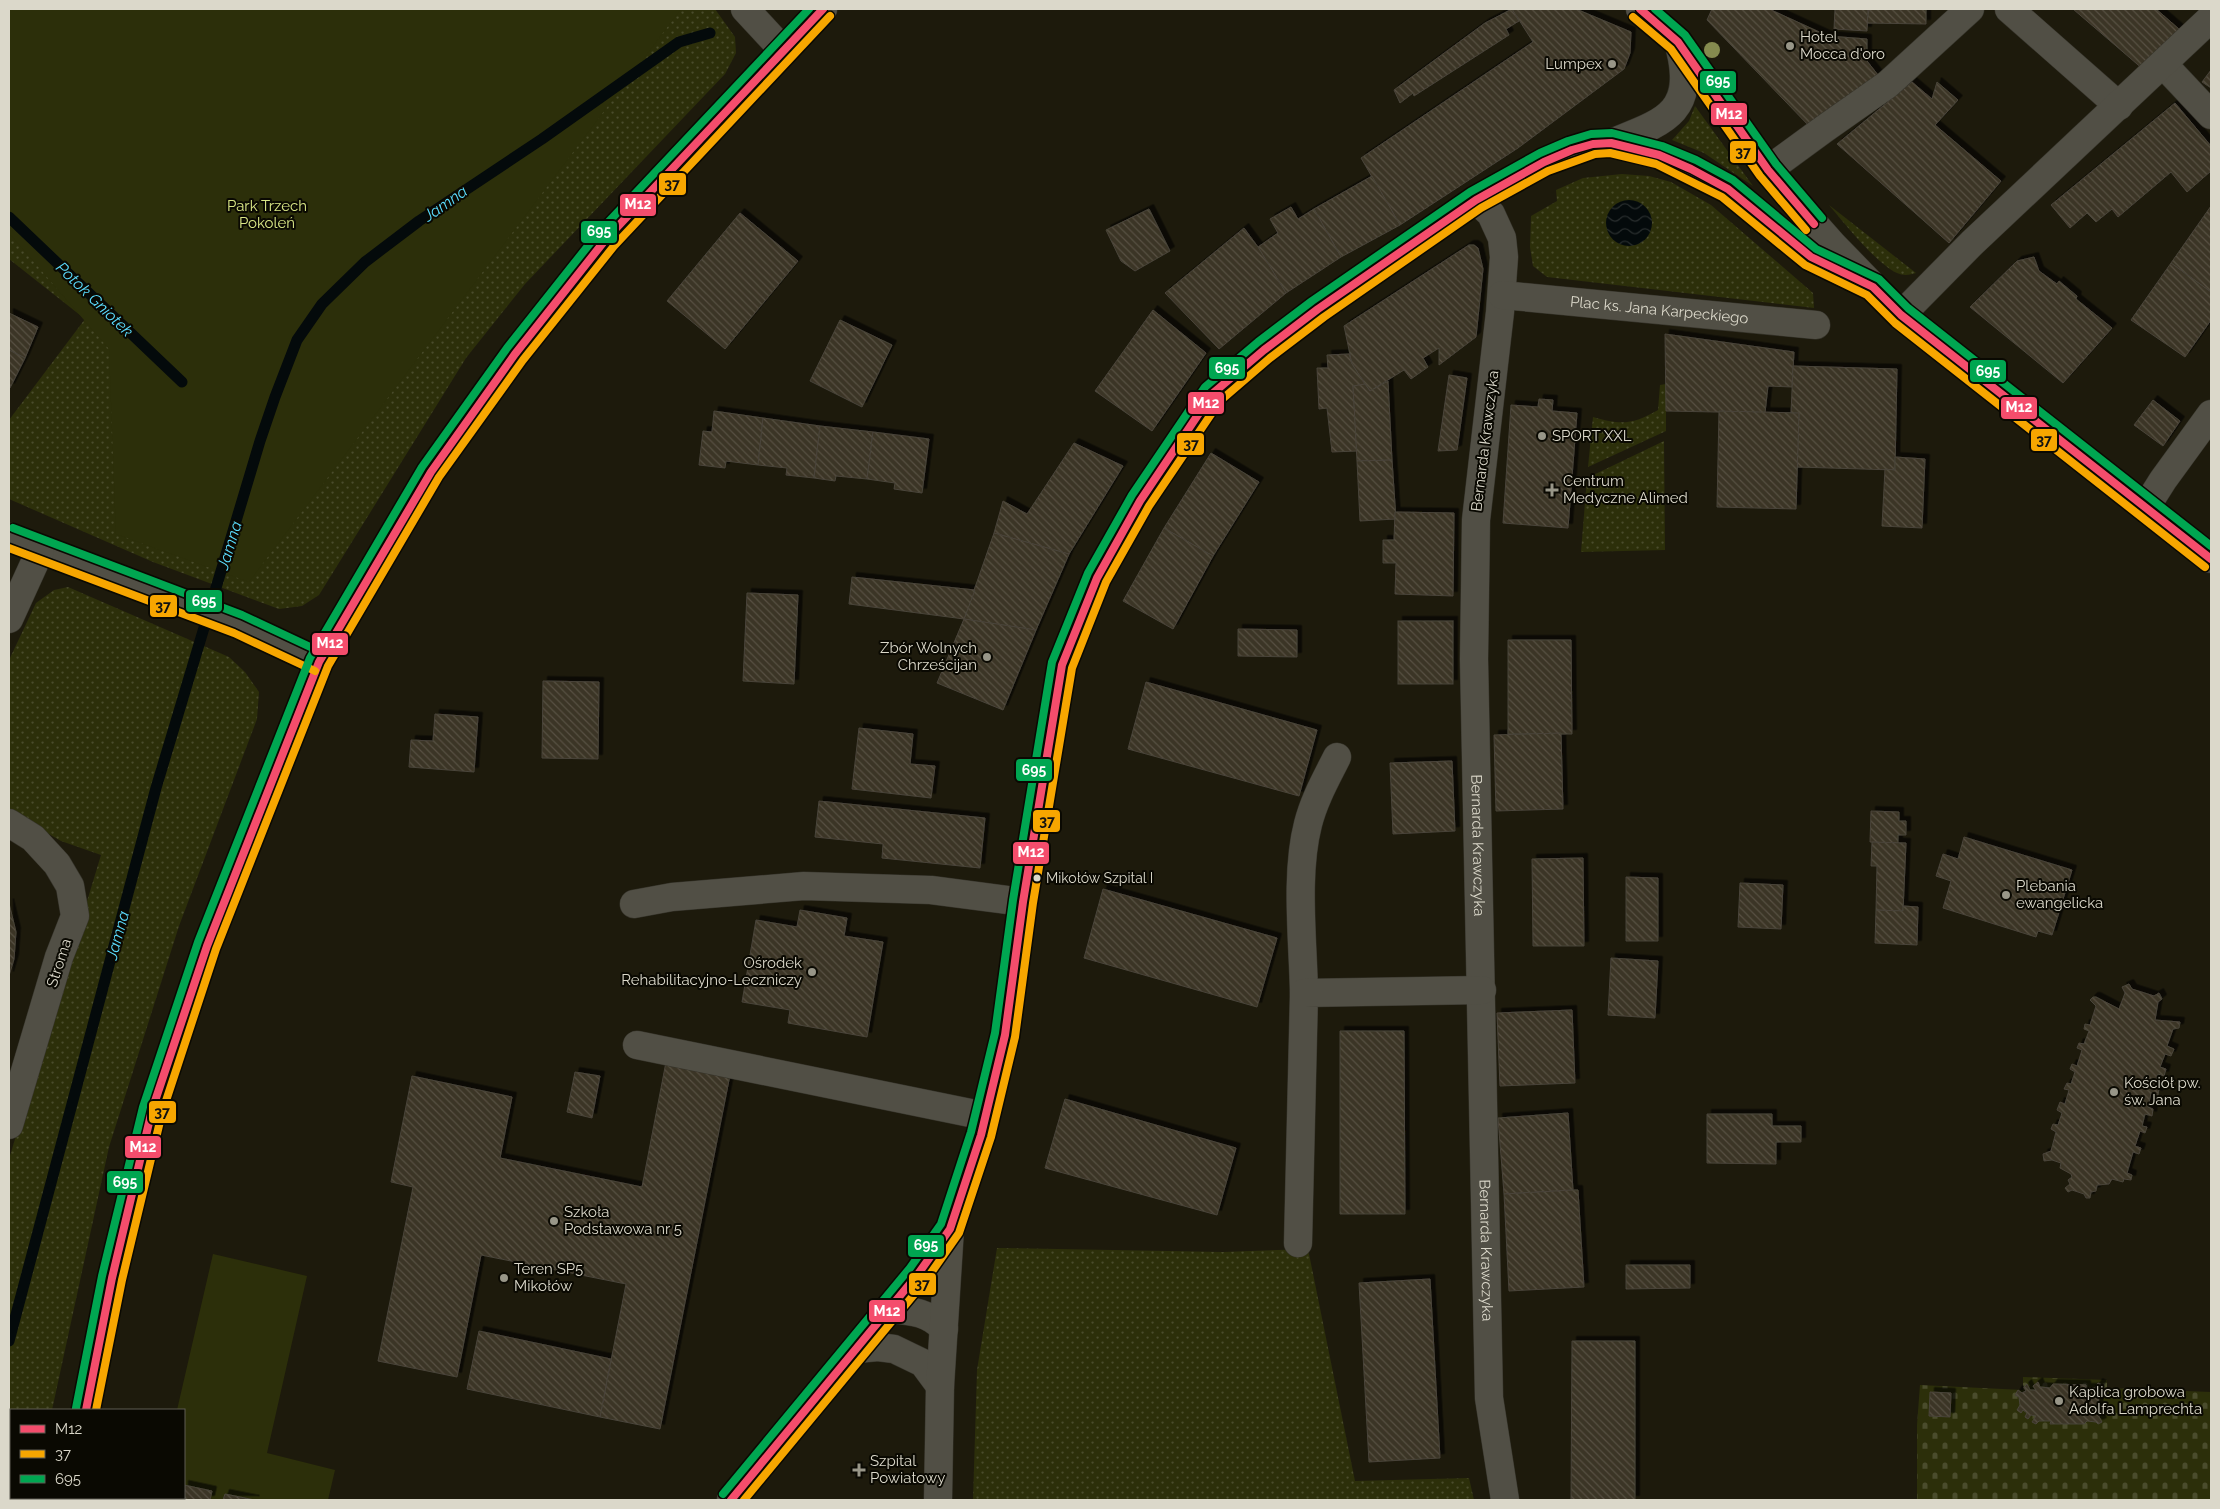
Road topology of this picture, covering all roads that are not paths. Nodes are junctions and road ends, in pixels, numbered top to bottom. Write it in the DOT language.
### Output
graph roads {
  1 [pos="745,9"];
  2 [pos="823,9"];
  3 [pos="1640,9"];
  4 [pos="1970,9"];
  5 [pos="2009,9"];
  6 [pos="2211,18"];
  7 [pos="1678,42"];
  8 [pos="783,50"];
  9 [pos="2163,64"];
  10 [pos="2119,106"];
  11 [pos="2211,115"];
  12 [pos="1611,143"];
  13 [pos="1768,170"];
  14 [pos="1476,200"];
  15 [pos="1873,287"];
  16 [pos="1502,295"];
  17 [pos="1901,315"];
  18 [pos="1816,325"];
  19 [pos="2211,414"];
  20 [pos="2146,507"];
  21 [pos="9,537"];
  22 [pos="40,551"];
  23 [pos="2211,558"];
  24 [pos="9,619"];
  25 [pos="319,662"];
  26 [pos="1337,758"];
  27 [pos="9,823"];
  28 [pos="1023,902"];
  29 [pos="634,904"];
  30 [pos="1482,990"];
  31 [pos="1304,993"];
  32 [pos="636,1045"];
  33 [pos="985,1116"];
  34 [pos="9,1125"];
  35 [pos="950,1229"];
  36 [pos="1298,1244"];
  37 [pos="889,1309"];
  38 [pos="944,1329"];
  39 [pos="856,1349"];
  40 [pos="940,1386"];
  41 [pos="86,1409"];
  42 [pos="731,1500"];
  43 [pos="938,1500"];
  44 [pos="1504,1500"];
  1 -- 8 [label="street"];
  2 -- 8 [label="street"];
  3 -- 7 [label="street"];
  4 -- 13 [label="street"];
  5 -- 10 [label="street"];
  6 -- 9 [label="street"];
  7 -- 12 [label="street"];
  7 -- 13 [label="street"];
  8 -- 25 [label="street"];
  9 -- 10 [label="street"];
  9 -- 11 [label="street"];
  10 -- 17 [label="street"];
  12 -- 14 [label="street"];
  12 -- 15 [label="street"];
  13 -- 15 [label="street"];
  14 -- 16 [label="street, Bernarda Krawczyka"];
  14 -- 28 [label="street"];
  15 -- 17 [label="street"];
  16 -- 18 [label="street, Plac ks. Jana Karpeckiego"];
  16 -- 30 [label="street, Bernarda Krawczyka"];
  17 -- 20 [label="street"];
  19 -- 20 [label="street"];
  20 -- 23 [label="street"];
  21 -- 22 [label="street"];
  22 -- 24 [label="street"];
  22 -- 25 [label="street"];
  25 -- 41 [label="street"];
  26 -- 31 [label="street"];
  27 -- 34 [label="street, Stroma"];
  28 -- 29 [label="street"];
  28 -- 33 [label="street"];
  30 -- 31 [label="street"];
  30 -- 44 [label="street, Bernarda Krawczyka"];
  31 -- 36 [label="street"];
  32 -- 33 [label="street"];
  33 -- 35 [label="street"];
  35 -- 37 [label="street"];
  35 -- 38 [label="street"];
  37 -- 38 [label="street"];
  37 -- 39 [label="street"];
  38 -- 40 [label="street"];
  39 -- 40 [label="street"];
  39 -- 42 [label="street"];
  40 -- 43 [label="street"];
}
